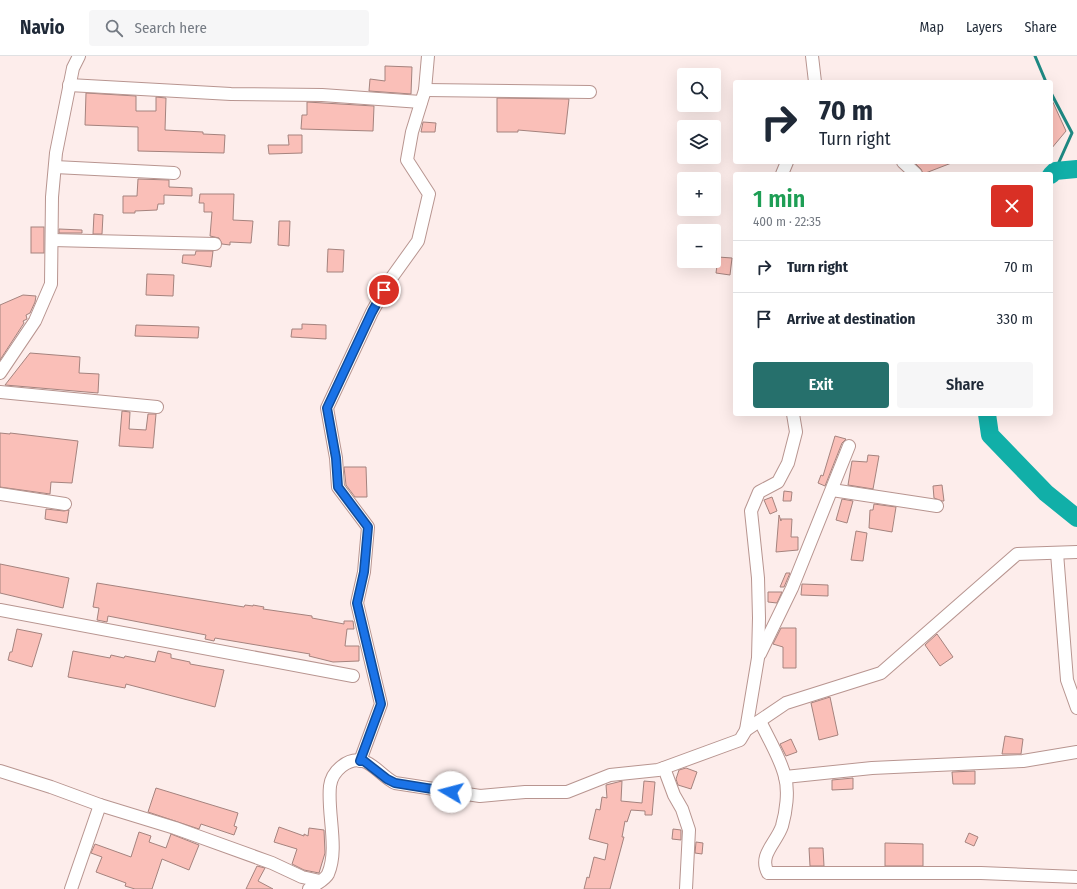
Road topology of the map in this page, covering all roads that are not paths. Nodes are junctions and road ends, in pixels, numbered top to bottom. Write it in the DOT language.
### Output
graph roads {
  1 [pos="79,56"];
  2 [pos="428,56"];
  3 [pos="812,56"];
  4 [pos="815,80"];
  5 [pos="69,85"];
  6 [pos="425,90"];
  7 [pos="590,92"];
  8 [pos="421,102"];
  9 [pos="905,164"];
  10 [pos="55,167"];
  11 [pos="914,172"];
  12 [pos="174,173"];
  13 [pos="52,240"];
  14 [pos="215,244"];
  15 [pos="0,373"];
  16 [pos="0,392"];
  17 [pos="157,407"];
  18 [pos="793,416"];
  19 [pos="849,446"];
  20 [pos="832,490"];
  21 [pos="0,494"];
  22 [pos="65,504"];
  23 [pos="937,506"];
  24 [pos="1077,552"];
  25 [pos="1057,553"];
  26 [pos="0,610"];
  27 [pos="758,658"];
  28 [pos="354,676"];
  29 [pos="1077,708"];
  30 [pos="760,721"];
  31 [pos="746,730"];
  32 [pos="1077,752"];
  33 [pos="360,761"];
  34 [pos="664,768"];
  35 [pos="0,771"];
  36 [pos="785,777"];
  37 [pos="100,806"];
  38 [pos="1077,877"];
  39 [pos="320,881"];
  40 [pos="70,889"];
  41 [pos="309,889"];
  42 [pos="686,889"];
  1 -- 5 [label="street"];
  2 -- 6 [label="street"];
  3 -- 4 [label="street"];
  5 -- 8 [label="street"];
  5 -- 10 [label="street"];
  6 -- 7 [label="street"];
  6 -- 8 [label="street"];
  8 -- 33 [label="street"];
  9 -- 11 [label="street"];
  10 -- 12 [label="street"];
  10 -- 13 [label="street"];
  13 -- 14 [label="street"];
  13 -- 15 [label="street"];
  16 -- 17 [label="street"];
  18 -- 27 [label="street"];
  19 -- 20 [label="street"];
  20 -- 23 [label="street"];
  20 -- 27 [label="street"];
  21 -- 22 [label="street"];
  24 -- 25 [label="street"];
  25 -- 29 [label="street"];
  25 -- 30 [label="street"];
  26 -- 28 [label="street"];
  27 -- 31 [label="street"];
  30 -- 31 [label="street"];
  30 -- 36 [label="street"];
  31 -- 34 [label="street"];
  32 -- 36 [label="street"];
  33 -- 34 [label="street"];
  33 -- 39 [label="street"];
  34 -- 42 [label="street"];
  35 -- 37 [label="street"];
  36 -- 38 [label="street"];
  37 -- 39 [label="street"];
  37 -- 40 [label="street"];
  39 -- 41 [label="street"];
}
